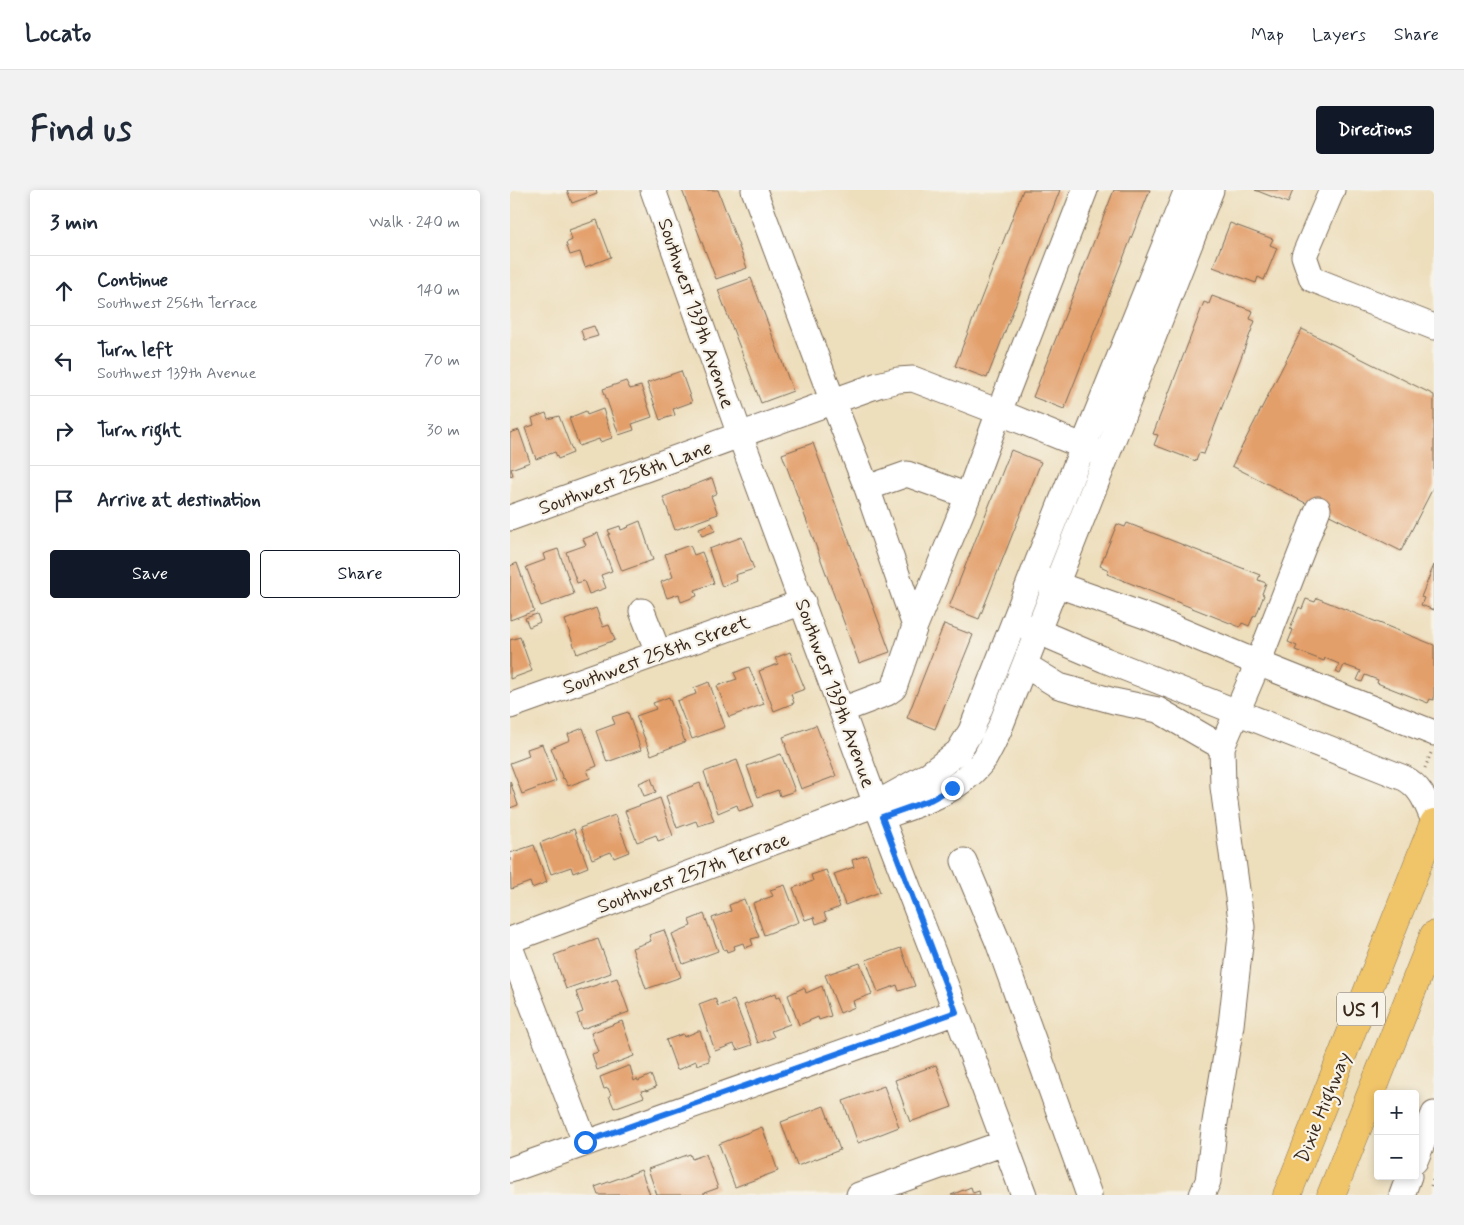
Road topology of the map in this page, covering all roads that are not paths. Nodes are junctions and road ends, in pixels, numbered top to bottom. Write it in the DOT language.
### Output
graph roads {
  1 [pos="653,190"];
  2 [pos="754,190"];
  3 [pos="1086,190"];
  4 [pos="1187,190"];
  5 [pos="1211,190"];
  6 [pos="1332,190"];
  7 [pos="1434,327"];
  8 [pos="833,402"];
  9 [pos="999,412"];
  10 [pos="740,435"];
  11 [pos="1083,446"];
  12 [pos="1106,456"];
  13 [pos="867,488"];
  14 [pos="968,496"];
  15 [pos="1318,509"];
  16 [pos="510,518"];
  17 [pos="1032,576"];
  18 [pos="1056,585"];
  19 [pos="803,602"];
  20 [pos="642,611"];
  21 [pos="1014,621"];
  22 [pos="915,626"];
  23 [pos="1038,632"];
  24 [pos="658,652"];
  25 [pos="1258,662"];
  26 [pos="1025,665"];
  27 [pos="510,706"];
  28 [pos="842,710"];
  29 [pos="1238,712"];
  30 [pos="1434,733"];
  31 [pos="1222,747"];
  32 [pos="879,811"];
  33 [pos="1434,822"];
  34 [pos="964,861"];
  35 [pos="1434,935"];
  36 [pos="510,940"];
  37 [pos="510,947"];
  38 [pos="956,1012"];
  39 [pos="1434,1114"];
  40 [pos="585,1142"];
  41 [pos="1004,1143"];
  42 [pos="1419,1152"];
  43 [pos="510,1170"];
  44 [pos="1408,1180"];
  45 [pos="859,1195"];
  46 [pos="1024,1195"];
  47 [pos="1089,1195"];
  48 [pos="1202,1195"];
  49 [pos="1287,1195"];
  50 [pos="1331,1195"];
  51 [pos="1402,1195"];
  1 -- 10 [label="street, Southwest 139th Avenue"];
  2 -- 8 [label="street"];
  3 -- 9 [label="street"];
  4 -- 11 [label="street"];
  5 -- 12 [label="street"];
  6 -- 7 [label="street"];
  8 -- 9 [label="street, Southwest 258th Lane"];
  8 -- 10 [label="street, Southwest 258th Lane"];
  8 -- 13 [label="street"];
  9 -- 11 [label="street, Southwest 258th Lane"];
  9 -- 14 [label="street"];
  10 -- 16 [label="street, Southwest 258th Lane"];
  10 -- 19 [label="street, Southwest 139th Avenue"];
  11 -- 12 [label="street, Southwest 258th Lane"];
  11 -- 17 [label="street"];
  12 -- 18 [label="street"];
  13 -- 14 [label="street"];
  13 -- 22 [label="street"];
  14 -- 22 [label="street"];
  15 -- 25 [label="street"];
  17 -- 18 [label="street"];
  17 -- 21 [label="street"];
  18 -- 23 [label="street"];
  18 -- 25 [label="street"];
  19 -- 24 [label="street, Southwest 258th Street"];
  19 -- 28 [label="street, Southwest 139th Avenue"];
  20 -- 24 [label="street"];
  21 -- 23 [label="street"];
  21 -- 32 [label="street"];
  22 -- 28 [label="street"];
  23 -- 26 [label="street"];
  23 -- 29 [label="street"];
  24 -- 27 [label="street, Southwest 258th Street"];
  25 -- 29 [label="street"];
  25 -- 30 [label="street"];
  26 -- 31 [label="street"];
  26 -- 32 [label="street"];
  28 -- 32 [label="street, Southwest 139th Avenue"];
  29 -- 31 [label="street"];
  29 -- 33 [label="street"];
  31 -- 48 [label="street"];
  32 -- 36 [label="street, Southwest 257th Terrace"];
  32 -- 38 [label="street, Southwest 139th Avenue"];
  33 -- 49 [label="highway, Dixie Highway / US 1"];
  34 -- 47 [label="street"];
  35 -- 50 [label="highway, Dixie Highway / US 1"];
  37 -- 40 [label="street"];
  38 -- 40 [label="street"];
  38 -- 41 [label="street, Southwest 139th Avenue"];
  39 -- 42 [label="street"];
  40 -- 43 [label="street"];
  41 -- 45 [label="street"];
  41 -- 46 [label="street, Southwest 139th Avenue"];
  44 -- 51 [label="street"];
}
